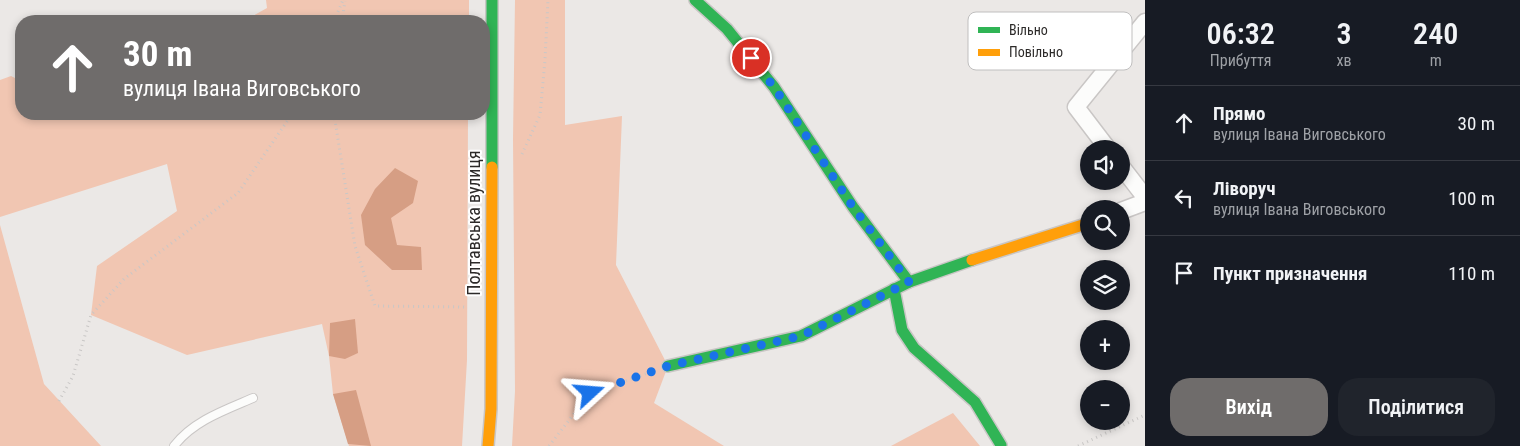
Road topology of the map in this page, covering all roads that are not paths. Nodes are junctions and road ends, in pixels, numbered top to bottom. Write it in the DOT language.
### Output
graph roads {
  1 [pos="492,0"];
  2 [pos="695,0"];
  3 [pos="1145,22"];
  4 [pos="1132,38"];
  5 [pos="1106,70"];
  6 [pos="1101,140"];
  7 [pos="1130,178"];
  8 [pos="1145,197"];
  9 [pos="1145,202"];
  10 [pos="1130,208"];
  11 [pos="1080,226"];
  12 [pos="909,282"];
  13 [pos="894,290"];
  14 [pos="668,366"];
  15 [pos="252,398"];
  16 [pos="1001,444"];
  17 [pos="174,446"];
  18 [pos="488,446"];
  1 -- 18 [label="street, Полтавська вулиця"];
  2 -- 12 [label="street"];
  3 -- 4 [label="street"];
  5 -- 6 [label="street"];
  7 -- 8 [label="street"];
  9 -- 10 [label="street"];
  11 -- 12 [label="street"];
  12 -- 13 [label="street"];
  13 -- 14 [label="street"];
  13 -- 16 [label="street"];
  15 -- 17 [label="lane"];
}
